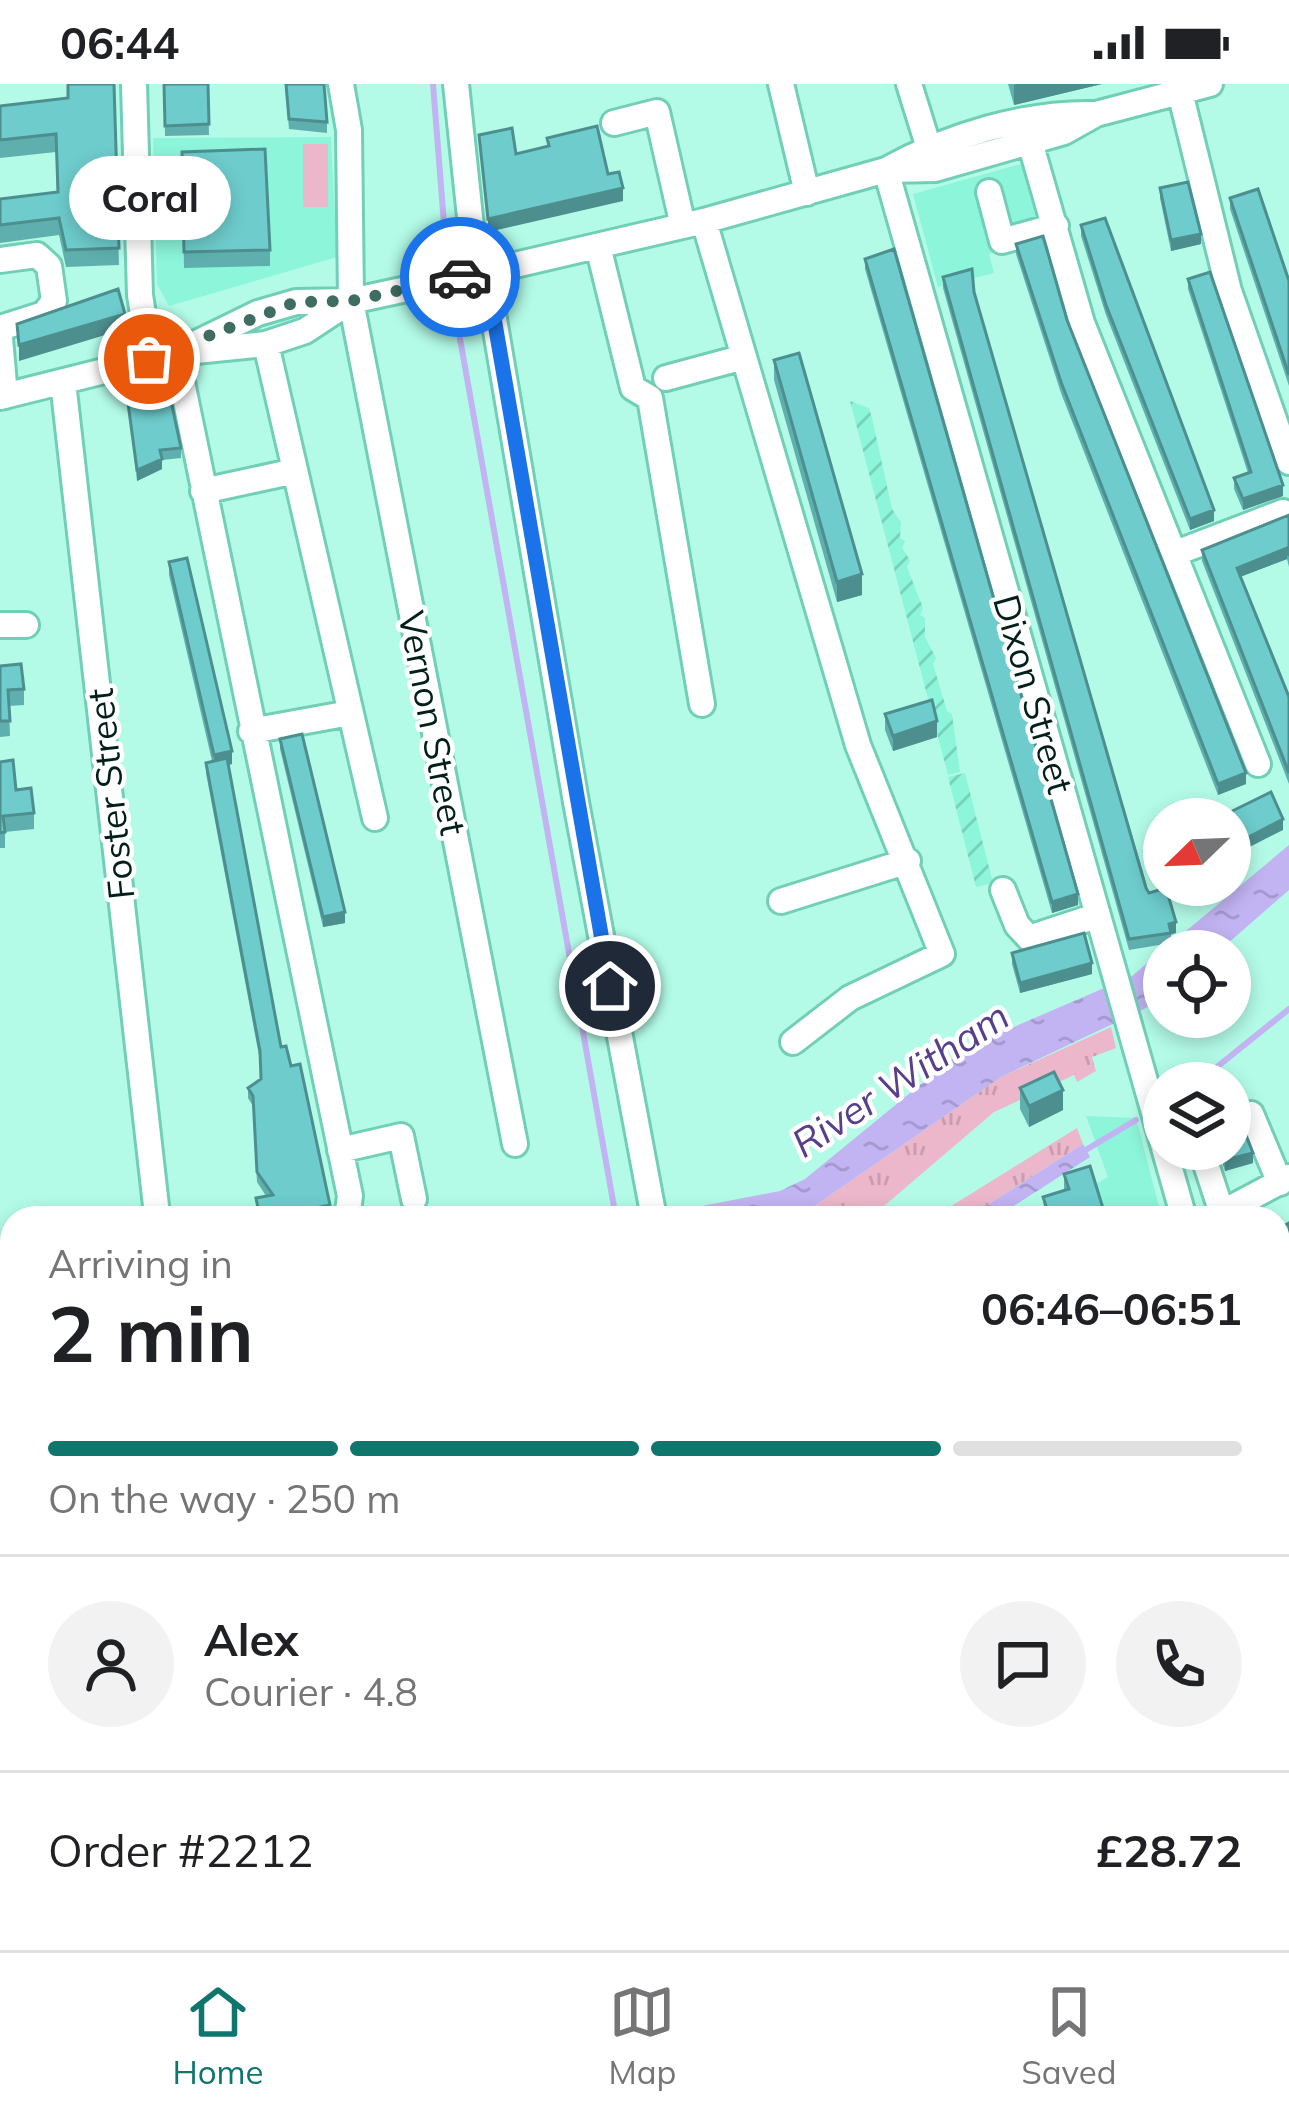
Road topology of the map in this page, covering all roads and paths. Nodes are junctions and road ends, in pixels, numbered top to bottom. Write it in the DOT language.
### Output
graph roads {
  1 [pos="134,84"];
  2 [pos="341,84"];
  3 [pos="456,84"];
  4 [pos="782,84"];
  5 [pos="909,84"];
  6 [pos="1210,84"];
  7 [pos="1180,92"];
  8 [pos="1096,114"];
  9 [pos="614,123"];
  10 [pos="1030,142"];
  11 [pos="932,157"];
  12 [pos="886,170"];
  13 [pos="989,192"];
  14 [pos="807,193"];
  15 [pos="693,223"];
  16 [pos="1056,226"];
  17 [pos="598,246"];
  18 [pos="0,260"];
  19 [pos="476,274"];
  20 [pos="351,301"];
  21 [pos="0,328"];
  22 [pos="0,338"];
  23 [pos="266,344"];
  24 [pos="176,353"];
  25 [pos="744,357"];
  26 [pos="149,359"];
  27 [pos="666,378"];
  28 [pos="63,382"];
  29 [pos="3,397"];
  30 [pos="1289,462"];
  31 [pos="295,471"];
  32 [pos="203,490"];
  33 [pos="1282,512"];
  34 [pos="1176,553"];
  35 [pos="702,704"];
  36 [pos="350,713"];
  37 [pos="251,731"];
  38 [pos="1258,764"];
  39 [pos="375,818"];
  40 [pos="908,861"];
  41 [pos="1003,890"];
  42 [pos="781,901"];
  43 [pos="1096,916"];
  44 [pos="793,1042"];
  45 [pos="1251,1114"];
  46 [pos="515,1144"];
  47 [pos="340,1150"];
  48 [pos="1206,1170"];
  49 [pos="1284,1180"];
  50 [pos="414,1199"];
  51 [pos="156,1206"];
  52 [pos="349,1206"];
  53 [pos="652,1206"];
  54 [pos="1180,1206"];
  55 [pos="1215,1206"];
  56 [pos="1236,1206"];
  1 -- 26 [label="street"];
  2 -- 20 [label="street, Vernon Street"];
  3 -- 19 [label="street"];
  4 -- 14 [label="street"];
  5 -- 11 [label="street"];
  6 -- 7 [label="street"];
  7 -- 8 [label="street"];
  7 -- 30 [label="street"];
  8 -- 10 [label="street"];
  8 -- 11 [label="street"];
  9 -- 15 [label="street"];
  10 -- 11 [label="street"];
  10 -- 16 [label="street"];
  11 -- 12 [label="street"];
  12 -- 14 [label="street"];
  12 -- 43 [label="street, Dixon Street"];
  13 -- 16 [label="street"];
  14 -- 15 [label="street"];
  15 -- 17 [label="street"];
  15 -- 25 [label="street"];
  16 -- 34 [label="street"];
  17 -- 19 [label="street"];
  17 -- 35 [label="street"];
  18 -- 21 [label="street"];
  19 -- 20 [label="street"];
  19 -- 53 [label="street"];
  20 -- 23 [label="street"];
  20 -- 24 [label="street"];
  20 -- 46 [label="street, Vernon Street"];
  22 -- 29 [label="street"];
  23 -- 24 [label="street"];
  23 -- 31 [label="street"];
  24 -- 26 [label="street"];
  24 -- 32 [label="street"];
  25 -- 27 [label="street"];
  25 -- 40 [label="street"];
  26 -- 28 [label="street"];
  28 -- 29 [label="street"];
  28 -- 51 [label="street, Foster Street"];
  31 -- 32 [label="street"];
  31 -- 36 [label="street"];
  32 -- 37 [label="street"];
  33 -- 34 [label="street"];
  34 -- 38 [label="street"];
  36 -- 37 [label="street"];
  36 -- 39 [label="street"];
  37 -- 47 [label="street"];
  40 -- 42 [label="street"];
  40 -- 44 [label="street"];
  41 -- 43 [label="street"];
  43 -- 54 [label="street, Dixon Street"];
  45 -- 49 [label="street"];
  47 -- 50 [label="street"];
  47 -- 52 [label="street"];
  48 -- 55 [label="street"];
  49 -- 56 [label="street"];
}
